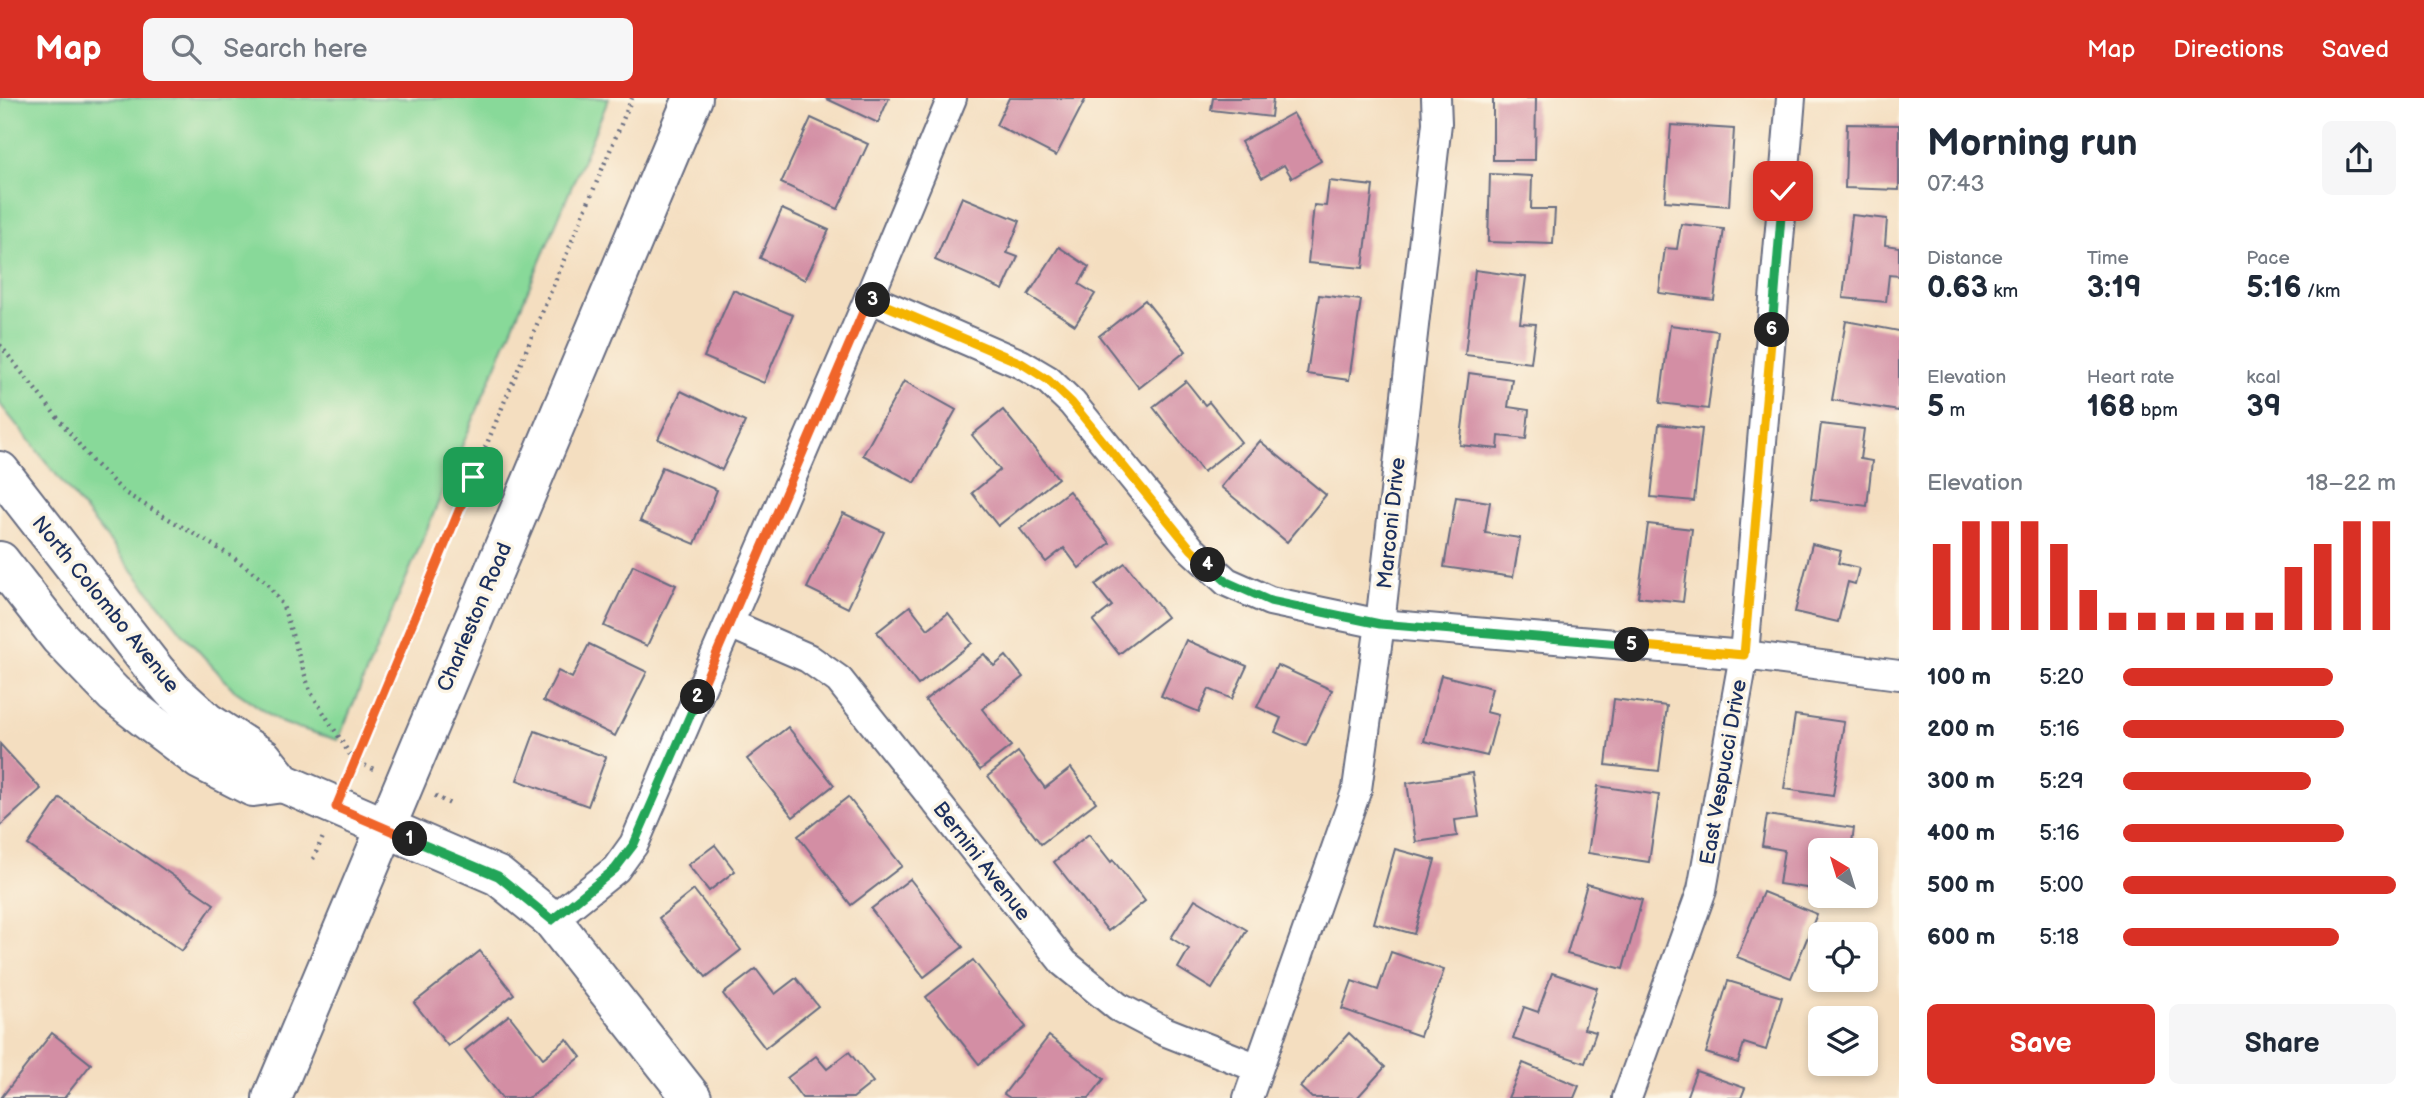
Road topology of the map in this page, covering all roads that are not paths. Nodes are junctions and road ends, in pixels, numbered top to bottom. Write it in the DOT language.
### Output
graph roads {
  1 [pos="693,98"];
  2 [pos="952,98"];
  3 [pos="1436,98"];
  4 [pos="1791,98"];
  5 [pos="869,298"];
  6 [pos="0,471"];
  7 [pos="0,561"];
  8 [pos="730,624"];
  9 [pos="1380,624"];
  10 [pos="1744,655"];
  11 [pos="1899,675"];
  12 [pos="283,783"];
  13 [pos="385,828"];
  14 [pos="552,920"];
  15 [pos="1258,1068"];
  16 [pos="272,1098"];
  17 [pos="692,1098"];
  18 [pos="1248,1098"];
  19 [pos="1627,1098"];
  1 -- 13 [label="street, Charleston Road"];
  2 -- 5 [label="street"];
  3 -- 9 [label="street, Marconi Drive"];
  4 -- 10 [label="street, East Vespucci Drive"];
  5 -- 8 [label="street"];
  5 -- 9 [label="street"];
  6 -- 12 [label="street, North Colombo Avenue"];
  7 -- 12 [label="street, North Colombo Avenue"];
  8 -- 14 [label="street"];
  8 -- 15 [label="street, Bernini Avenue"];
  9 -- 10 [label="street"];
  9 -- 15 [label="street, Marconi Drive"];
  10 -- 11 [label="street"];
  10 -- 19 [label="street, East Vespucci Drive"];
  12 -- 13 [label="street, North Colombo Avenue"];
  13 -- 14 [label="street, North Colombo Avenue"];
  13 -- 16 [label="street, Charleston Road"];
  14 -- 17 [label="street, North Colombo Avenue"];
  15 -- 18 [label="street, Marconi Drive"];
}
